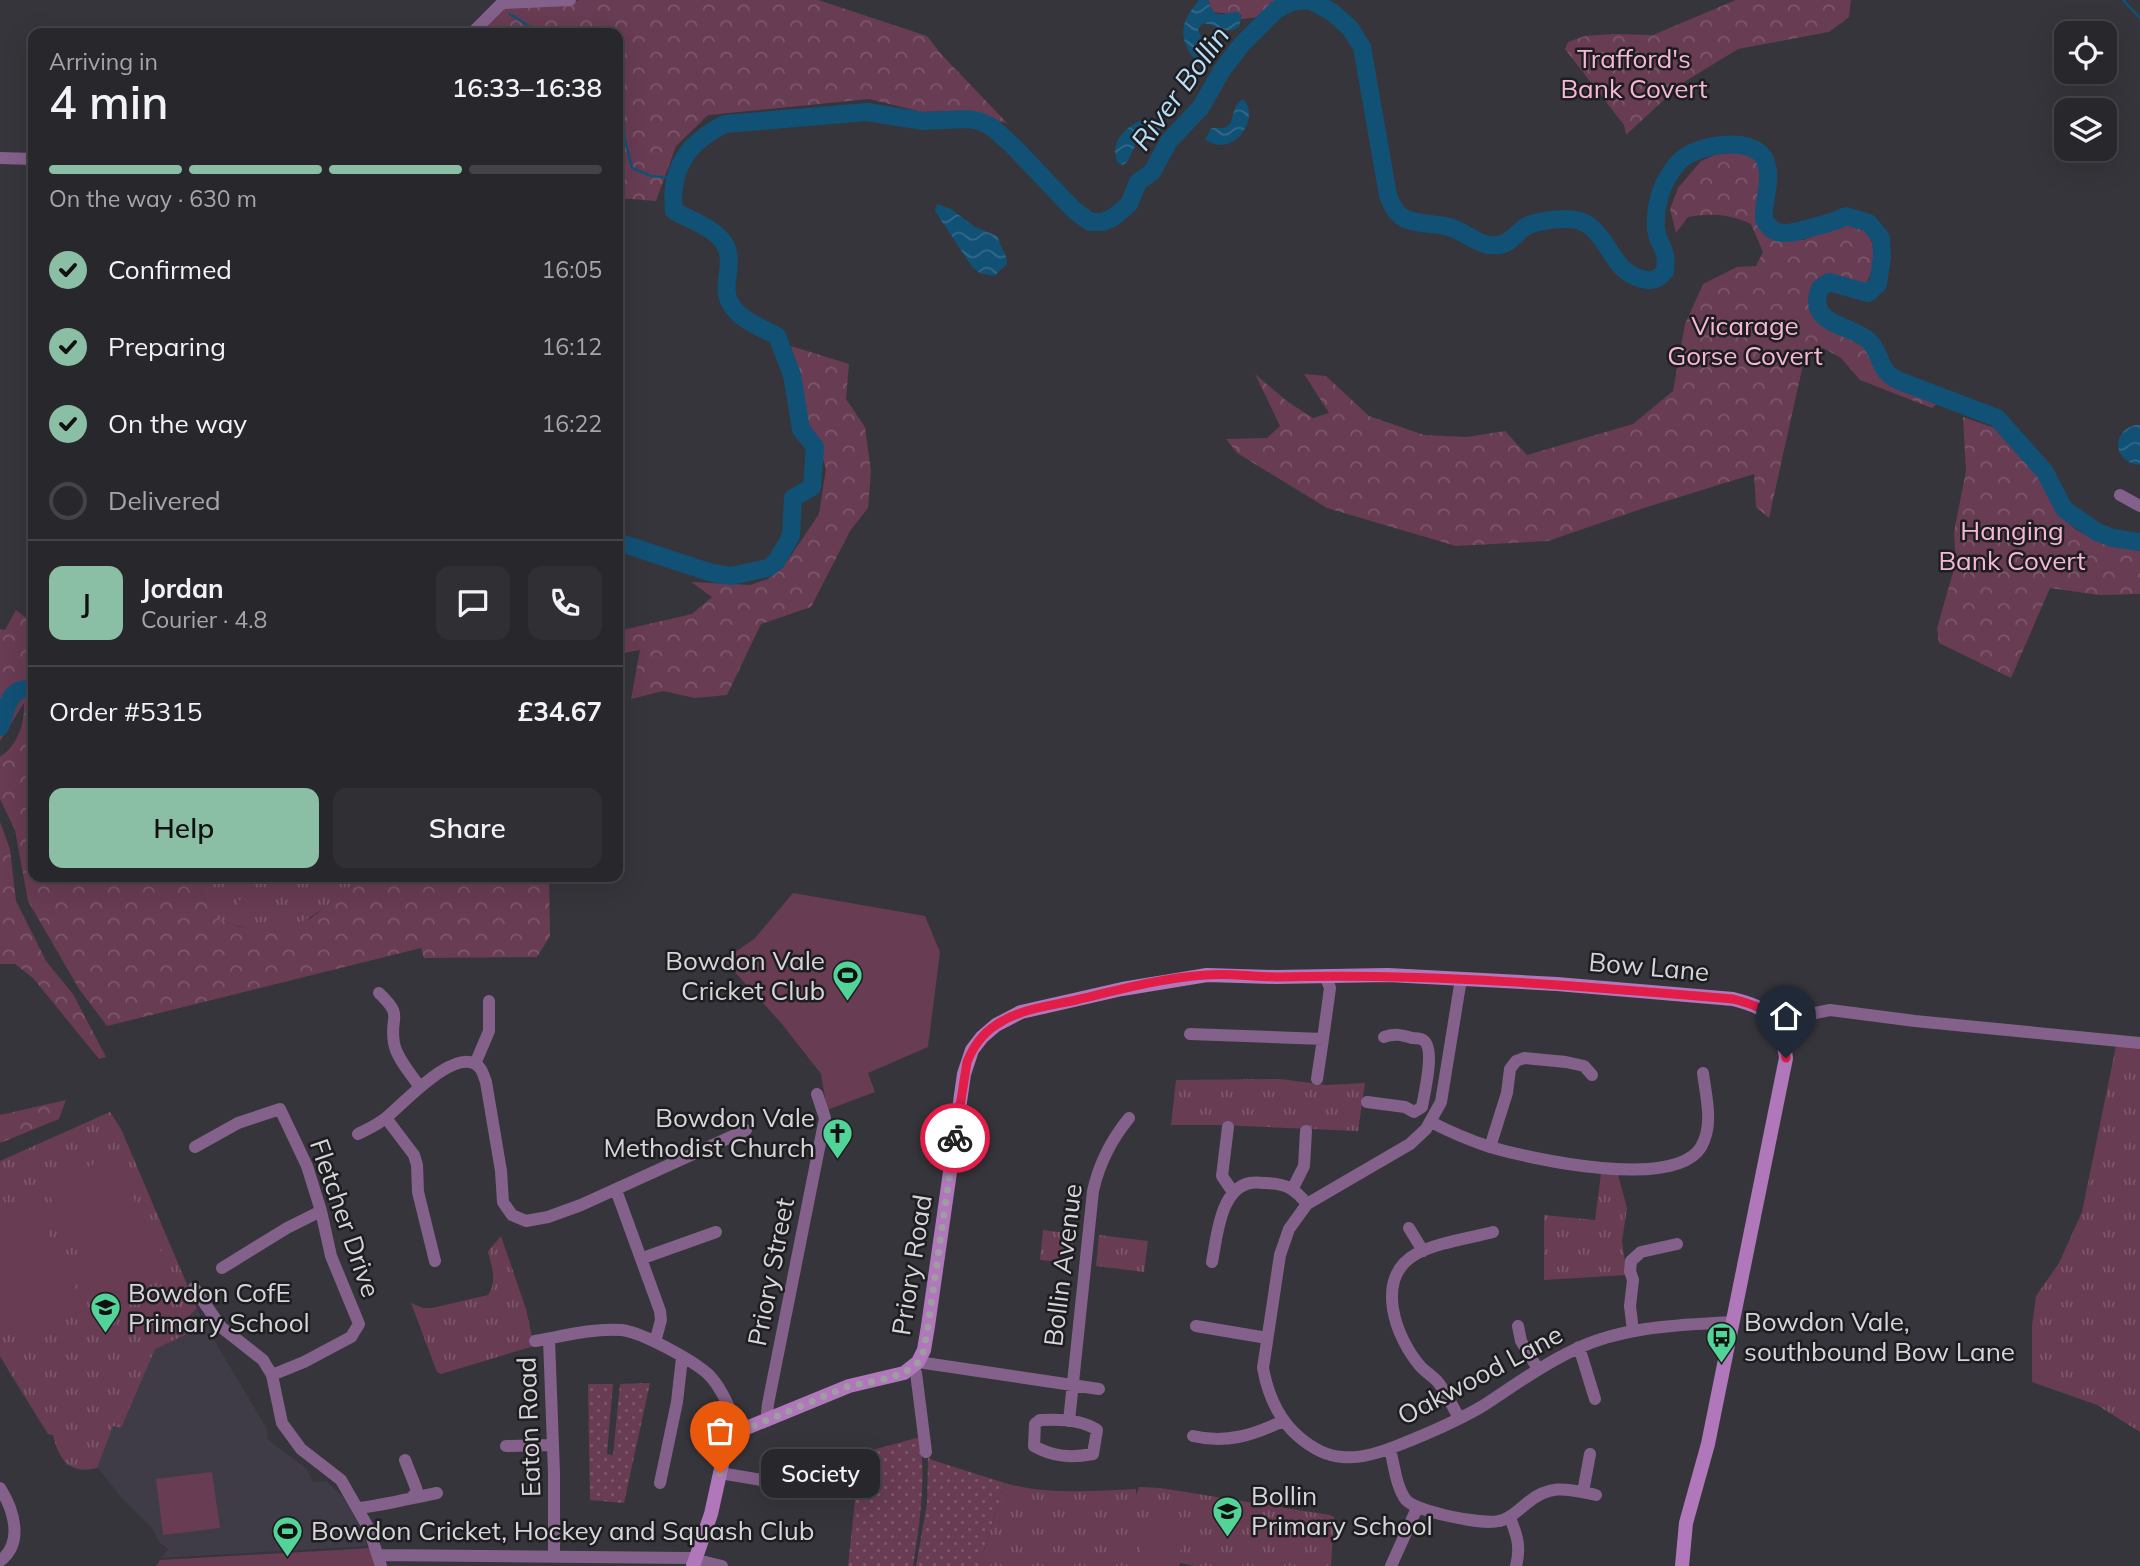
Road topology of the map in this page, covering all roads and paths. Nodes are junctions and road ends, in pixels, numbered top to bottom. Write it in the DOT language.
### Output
graph roads {
  1 [pos="570,0"];
  2 [pos="477,28"];
  3 [pos="0,158"];
  4 [pos="28,159"];
  5 [pos="2120,495"];
  6 [pos="2140,506"];
  7 [pos="1325,975"];
  8 [pos="1461,979"];
  9 [pos="379,993"];
  10 [pos="489,1001"];
  11 [pos="1780,1025"];
  12 [pos="1190,1034"];
  13 [pos="1384,1037"];
  14 [pos="1323,1039"];
  15 [pos="2140,1043"];
  16 [pos="972,1050"];
  17 [pos="475,1064"];
  18 [pos="1429,1069"];
  19 [pos="1447,1072"];
  20 [pos="1703,1073"];
  21 [pos="1592,1075"];
  22 [pos="1317,1079"];
  23 [pos="419,1086"];
  24 [pos="817,1094"];
  25 [pos="1367,1102"];
  26 [pos="386,1118"];
  27 [pos="1129,1118"];
  28 [pos="1431,1122"];
  29 [pos="1228,1127"];
  30 [pos="746,1130"];
  31 [pos="1306,1131"];
  32 [pos="358,1134"];
  33 [pos="195,1147"];
  34 [pos="1490,1147"];
  35 [pos="1293,1188"];
  36 [pos="616,1190"];
  37 [pos="1233,1192"];
  38 [pos="1307,1204"];
  39 [pos="321,1212"];
  40 [pos="1409,1228"];
  41 [pos="716,1232"];
  42 [pos="1493,1232"];
  43 [pos="1677,1244"];
  44 [pos="1423,1251"];
  45 [pos="643,1258"];
  46 [pos="435,1261"];
  47 [pos="1212,1262"];
  48 [pos="222,1268"];
  49 [pos="194,1288"];
  50 [pos="1733,1322"];
  51 [pos="1196,1326"];
  52 [pos="1518,1326"];
  53 [pos="1633,1331"];
  54 [pos="1267,1338"];
  55 [pos="549,1339"];
  56 [pos="535,1341"];
  57 [pos="655,1342"];
  58 [pos="1578,1347"];
  59 [pos="682,1358"];
  60 [pos="915,1365"];
  61 [pos="1538,1369"];
  62 [pos="272,1375"];
  63 [pos="1073,1385"];
  64 [pos="1099,1389"];
  65 [pos="1595,1399"];
  66 [pos="769,1418"];
  67 [pos="1459,1418"];
  68 [pos="1069,1421"];
  69 [pos="1283,1421"];
  70 [pos="739,1432"];
  71 [pos="1193,1436"];
  72 [pos="506,1446"];
  73 [pos="552,1446"];
  74 [pos="1390,1449"];
  75 [pos="926,1452"];
  76 [pos="1590,1454"];
  77 [pos="405,1460"];
  78 [pos="720,1473"];
  79 [pos="660,1483"];
  80 [pos="823,1485"];
  81 [pos="0,1488"];
  82 [pos="1583,1492"];
  83 [pos="437,1493"];
  84 [pos="1596,1495"];
  85 [pos="411,1498"];
  86 [pos="359,1508"];
  87 [pos="1417,1508"];
  88 [pos="1510,1518"];
  89 [pos="562,1559"];
  90 [pos="0,1561"];
  91 [pos="380,1561"];
  92 [pos="695,1562"];
  93 [pos="722,1566"];
  94 [pos="1391,1566"];
  95 [pos="1516,1566"];
  96 [pos="1682,1566"];
  1 -- 2 [label="street"];
  3 -- 4 [label="street"];
  5 -- 6 [label="street"];
  7 -- 8 [label="street, Bow Lane"];
  7 -- 14 [label="street"];
  7 -- 16 [label="street, Bow Lane"];
  8 -- 11 [label="street, Bow Lane"];
  8 -- 19 [label="street, Oakwood Lane"];
  9 -- 23 [label="street"];
  10 -- 17 [label="street"];
  11 -- 15 [label="street"];
  11 -- 50 [label="street"];
  12 -- 14 [label="street"];
  13 -- 18 [label="street"];
  14 -- 22 [label="street"];
  16 -- 60 [label="street, Priory Road"];
  17 -- 23 [label="street"];
  17 -- 36 [label="street"];
  18 -- 19 [label="street"];
  18 -- 25 [label="street"];
  19 -- 28 [label="street, Oakwood Lane"];
  20 -- 34 [label="street"];
  21 -- 34 [label="street"];
  23 -- 26 [label="street"];
  24 -- 66 [label="street, Priory Street"];
  26 -- 32 [label="street"];
  26 -- 46 [label="street"];
  27 -- 63 [label="street, Bollin Avenue"];
  28 -- 34 [label="street"];
  28 -- 38 [label="street, Oakwood Lane"];
  29 -- 37 [label="street"];
  30 -- 36 [label="street"];
  31 -- 35 [label="street"];
  33 -- 39 [label="street, Fletcher Drive"];
  35 -- 37 [label="street"];
  35 -- 38 [label="street"];
  36 -- 45 [label="street"];
  37 -- 47 [label="street"];
  38 -- 54 [label="street, Oakwood Lane"];
  39 -- 48 [label="street"];
  39 -- 62 [label="street, Fletcher Drive"];
  40 -- 44 [label="street"];
  41 -- 45 [label="street"];
  42 -- 44 [label="street"];
  43 -- 53 [label="street"];
  44 -- 67 [label="street"];
  45 -- 57 [label="street"];
  49 -- 62 [label="street"];
  50 -- 53 [label="street, Oakwood Lane"];
  50 -- 96 [label="street"];
  51 -- 54 [label="street"];
  52 -- 61 [label="street"];
  53 -- 58 [label="street, Oakwood Lane"];
  54 -- 69 [label="street, Oakwood Lane"];
  55 -- 56 [label="street"];
  55 -- 57 [label="street"];
  55 -- 73 [label="street, Eaton Road"];
  57 -- 59 [label="street"];
  58 -- 61 [label="street, Oakwood Lane"];
  58 -- 65 [label="street"];
  59 -- 70 [label="street"];
  59 -- 79 [label="street"];
  60 -- 63 [label="street, Bollin Avenue"];
  60 -- 66 [label="street"];
  60 -- 75 [label="street"];
  61 -- 67 [label="street, Oakwood Lane"];
  62 -- 86 [label="street"];
  63 -- 64 [label="street"];
  63 -- 68 [label="street, Bollin Avenue"];
  66 -- 70 [label="street"];
  67 -- 74 [label="street, Oakwood Lane"];
  68 -- 68 [label="street"];
  69 -- 71 [label="street"];
  69 -- 74 [label="street, Oakwood Lane"];
  70 -- 78 [label="street"];
  72 -- 73 [label="street"];
  73 -- 89 [label="street, Eaton Road"];
  74 -- 87 [label="street"];
  76 -- 82 [label="street"];
  77 -- 85 [label="street"];
  78 -- 80 [label="street"];
  78 -- 92 [label="street"];
  81 -- 90 [label="street"];
  82 -- 84 [label="street"];
  82 -- 88 [label="street"];
  83 -- 85 [label="street"];
  85 -- 86 [label="street"];
  86 -- 91 [label="street"];
  87 -- 88 [label="street"];
  87 -- 94 [label="street"];
  88 -- 95 [label="street"];
  89 -- 91 [label="street"];
  89 -- 92 [label="street"];
  92 -- 93 [label="street"];
}
